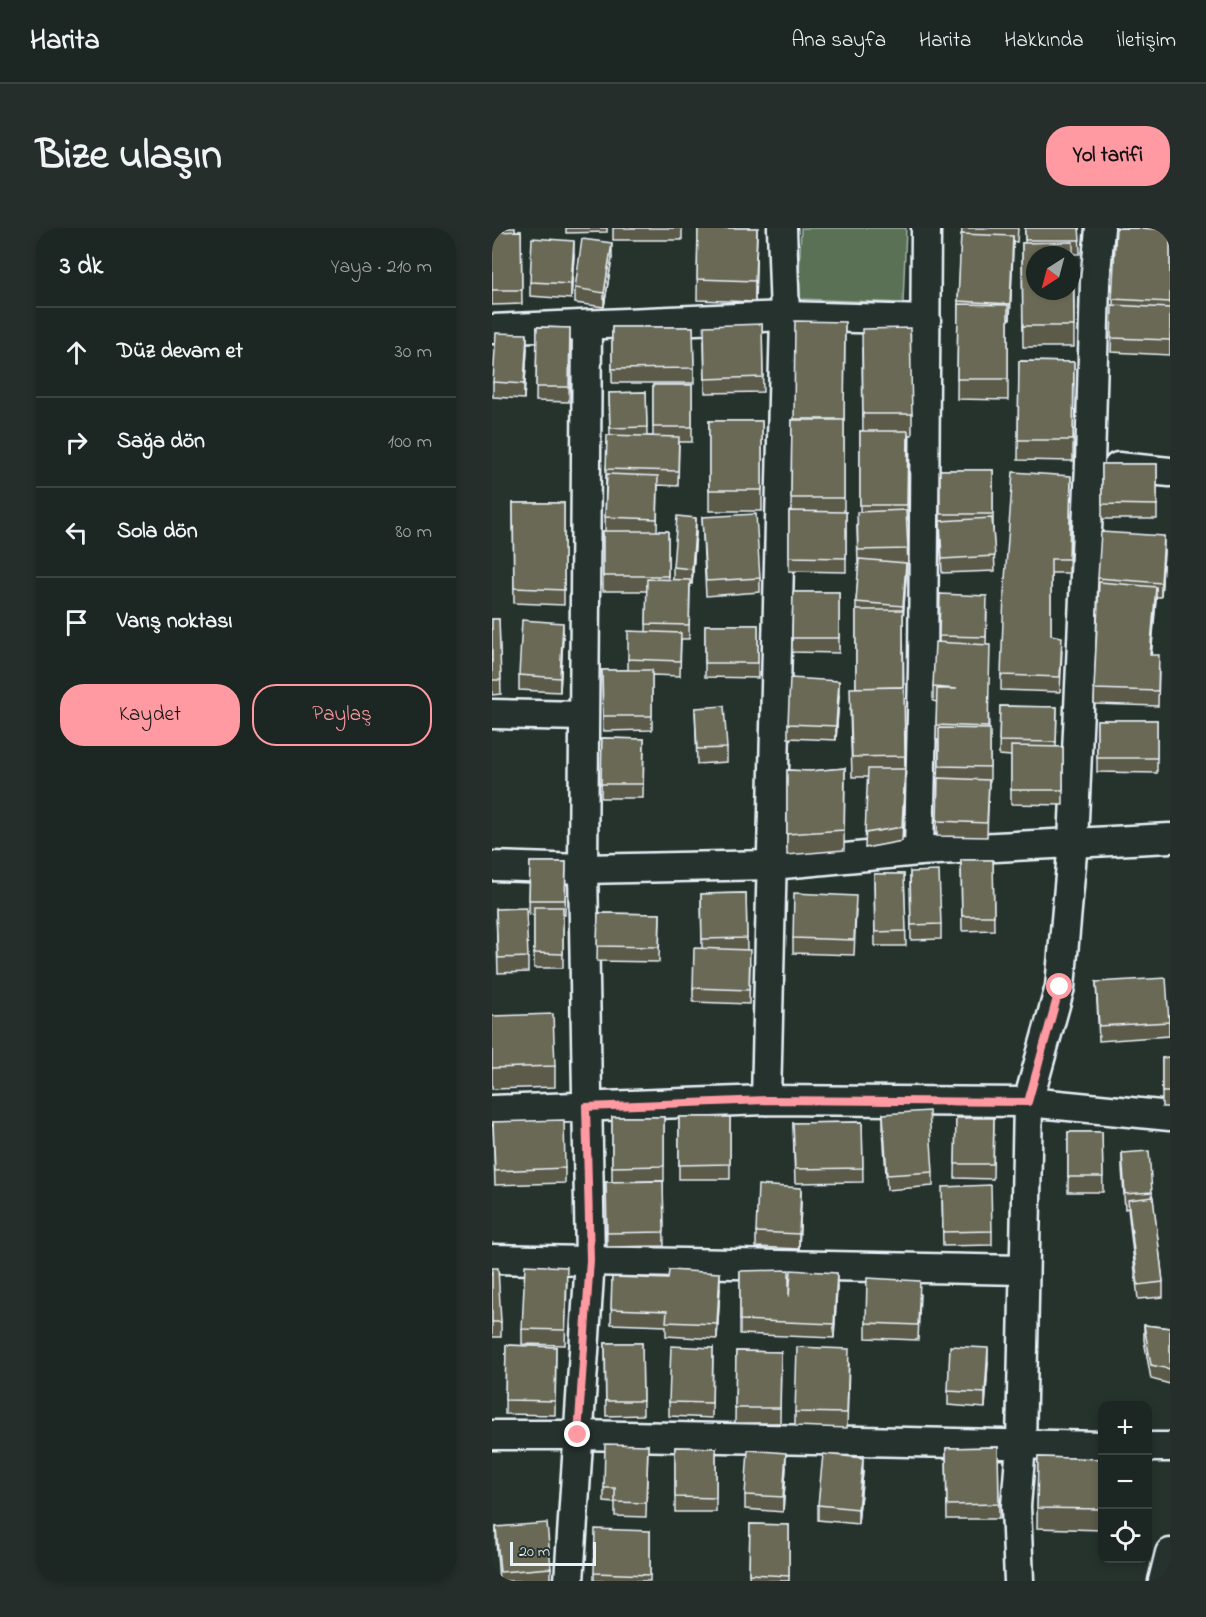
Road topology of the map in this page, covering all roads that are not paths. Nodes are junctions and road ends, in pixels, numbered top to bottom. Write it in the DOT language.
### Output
graph roads {
  1 [pos="782,228"];
  2 [pos="926,228"];
  3 [pos="1100,228"];
  4 [pos="785,316"];
  5 [pos="926,320"];
  6 [pos="586,325"];
  7 [pos="492,329"];
  8 [pos="1090,464"];
  9 [pos="1170,472"];
  10 [pos="492,714"];
  11 [pos="582,716"];
  12 [pos="1170,838"];
  13 [pos="1072,842"];
  14 [pos="919,851"];
  15 [pos="772,865"];
  16 [pos="492,866"];
  17 [pos="583,869"];
  18 [pos="766,1100"];
  19 [pos="1028,1102"];
  20 [pos="586,1107"];
  21 [pos="492,1110"];
  22 [pos="1170,1116"];
  23 [pos="492,1258"];
  24 [pos="590,1260"];
  25 [pos="1023,1270"];
  26 [pos="492,1435"];
  27 [pos="578,1435"];
  28 [pos="1021,1445"];
  29 [pos="1098,1446"];
  30 [pos="1152,1447"];
  31 [pos="1170,1447"];
  32 [pos="1170,1553"];
  33 [pos="569,1581"];
  34 [pos="1019,1581"];
  35 [pos="1163,1581"];
  1 -- 4 [label="street"];
  2 -- 5 [label="street"];
  3 -- 8 [label="street"];
  4 -- 5 [label="street"];
  4 -- 6 [label="street"];
  4 -- 15 [label="street"];
  5 -- 14 [label="street"];
  6 -- 7 [label="street"];
  6 -- 11 [label="street"];
  8 -- 9 [label="street"];
  8 -- 13 [label="street"];
  10 -- 11 [label="street"];
  11 -- 17 [label="street"];
  12 -- 13 [label="street"];
  13 -- 14 [label="street"];
  13 -- 19 [label="street"];
  14 -- 15 [label="street"];
  15 -- 17 [label="street"];
  15 -- 18 [label="street"];
  16 -- 17 [label="street"];
  17 -- 20 [label="street"];
  18 -- 19 [label="street"];
  18 -- 20 [label="street"];
  19 -- 22 [label="street"];
  19 -- 25 [label="street"];
  20 -- 21 [label="street"];
  20 -- 24 [label="street"];
  23 -- 24 [label="street"];
  24 -- 25 [label="street"];
  24 -- 27 [label="street"];
  25 -- 28 [label="street"];
  26 -- 27 [label="street"];
  27 -- 28 [label="street"];
  27 -- 33 [label="street"];
  28 -- 29 [label="street"];
  28 -- 34 [label="street"];
  30 -- 31 [label="street"];
  32 -- 35 [label="street"];
}
